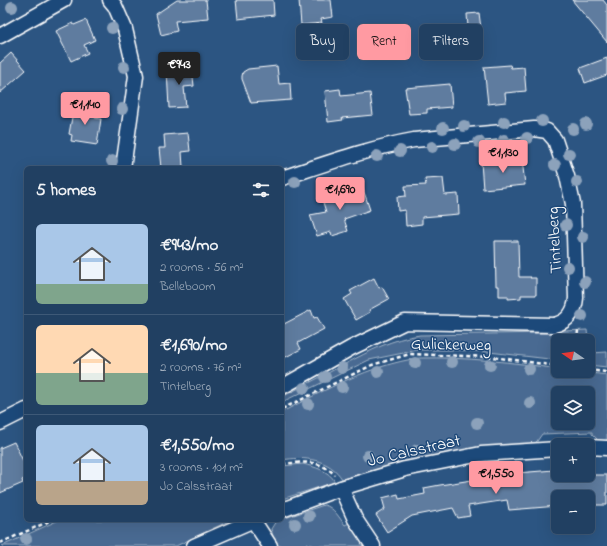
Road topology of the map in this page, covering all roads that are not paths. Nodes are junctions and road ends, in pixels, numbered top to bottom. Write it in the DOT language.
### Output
graph roads {
  1 [pos="64,0"];
  2 [pos="116,2"];
  3 [pos="0,36"];
  4 [pos="123,166"];
  5 [pos="284,177"];
  6 [pos="284,386"];
  7 [pos="24,411"];
  8 [pos="0,423"];
  9 [pos="595,448"];
  10 [pos="607,448"];
  11 [pos="551,449"];
  12 [pos="341,488"];
  13 [pos="284,509"];
  14 [pos="249,522"];
  15 [pos="255,522"];
  16 [pos="194,546"];
  17 [pos="270,546"];
  18 [pos="373,546"];
  1 -- 3 [label="street"];
  2 -- 4 [label="street"];
  5 -- 6 [label="street, Tintelberg"];
  7 -- 8 [label="street"];
  9 -- 10 [label="street"];
  11 -- 12 [label="street, Jo Calsstraat"];
  12 -- 13 [label="street, Jo Calsstraat"];
  12 -- 18 [label="street"];
  14 -- 16 [label="street"];
  15 -- 17 [label="street"];
}
